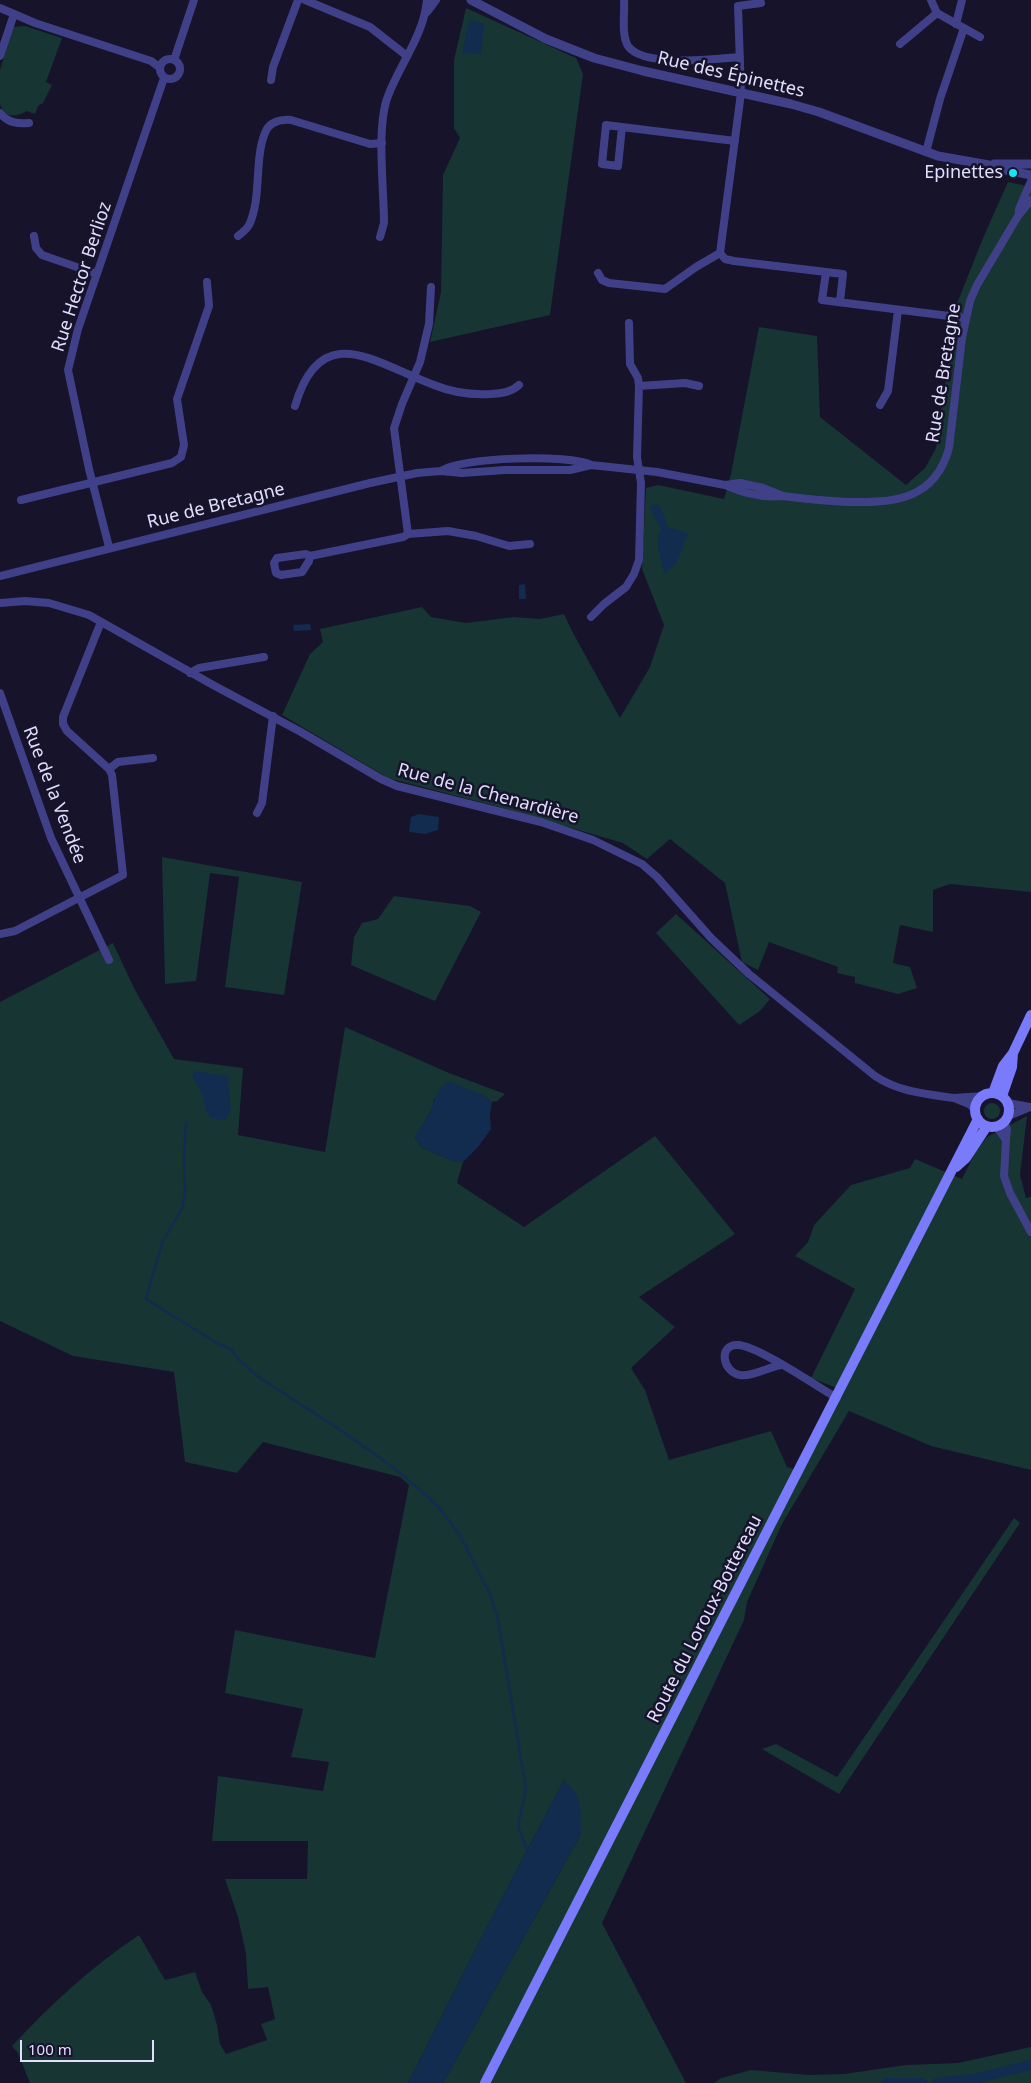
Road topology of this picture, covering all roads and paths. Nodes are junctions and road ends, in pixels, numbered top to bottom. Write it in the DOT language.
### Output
graph roads {
  1 [pos="194,0"];
  2 [pos="298,0"];
  3 [pos="305,0"];
  4 [pos="427,0"];
  5 [pos="436,0"];
  6 [pos="472,0"];
  7 [pos="624,0"];
  8 [pos="931,0"];
  9 [pos="962,0"];
  10 [pos="761,3"];
  11 [pos="0,8"];
  12 [pos="937,13"];
  13 [pos="14,14"];
  14 [pos="425,14"];
  15 [pos="956,24"];
  16 [pos="964,28"];
  17 [pos="980,37"];
  18 [pos="900,44"];
  19 [pos="0,56"];
  20 [pos="407,56"];
  21 [pos="740,57"];
  22 [pos="174,60"];
  23 [pos="159,67"];
  24 [pos="164,78"];
  25 [pos="271,80"];
  26 [pos="741,93"];
  27 [pos="0,113"];
  28 [pos="29,123"];
  29 [pos="622,127"];
  30 [pos="735,141"];
  31 [pos="382,143"];
  32 [pos="926,152"];
  33 [pos="1031,164"];
  34 [pos="989,165"];
  35 [pos="1031,175"];
  36 [pos="1031,182"];
  37 [pos="1031,200"];
  38 [pos="1019,214"];
  39 [pos="34,236"];
  40 [pos="238,236"];
  41 [pos="380,237"];
  42 [pos="720,253"];
  43 [pos="826,272"];
  44 [pos="598,273"];
  45 [pos="97,274"];
  46 [pos="207,282"];
  47 [pos="431,287"];
  48 [pos="840,302"];
  49 [pos="898,310"];
  50 [pos="965,318"];
  51 [pos="629,323"];
  52 [pos="414,377"];
  53 [pos="519,385"];
  54 [pos="639,386"];
  55 [pos="700,386"];
  56 [pos="880,404"];
  57 [pos="295,406"];
  58 [pos="638,470"];
  59 [pos="401,476"];
  60 [pos="93,482"];
  61 [pos="21,500"];
  62 [pos="408,534"];
  63 [pos="530,544"];
  64 [pos="109,548"];
  65 [pos="310,556"];
  66 [pos="0,576"];
  67 [pos="0,603"];
  68 [pos="591,617"];
  69 [pos="101,622"];
  70 [pos="264,656"];
  71 [pos="190,673"];
  72 [pos="0,693"];
  73 [pos="273,716"];
  74 [pos="153,758"];
  75 [pos="109,769"];
  76 [pos="257,813"];
  77 [pos="79,897"];
  78 [pos="0,934"];
  79 [pos="110,960"];
  80 [pos="1031,1014"];
  81 [pos="996,1097"];
  82 [pos="954,1098"];
  83 [pos="1030,1106"];
  84 [pos="977,1115"];
  85 [pos="999,1122"];
  86 [pos="954,1169"];
  87 [pos="1031,1232"];
  88 [pos="781,1365"];
  89 [pos="837,1398"];
  90 [pos="485,2083"];
  1 -- 22 [label="street"];
  2 -- 25 [label="street"];
  3 -- 20 [label="street"];
  4 -- 14 [label="street"];
  5 -- 14 [label="street"];
  6 -- 26 [label="street, Rue des Épinettes"];
  7 -- 21 [label="street"];
  8 -- 12 [label="street"];
  9 -- 15 [label="street"];
  10 -- 21 [label="street"];
  11 -- 13 [label="street"];
  12 -- 15 [label="street"];
  12 -- 18 [label="street"];
  13 -- 19 [label="street"];
  13 -- 23 [label="street"];
  14 -- 20 [label="street"];
  15 -- 16 [label="street"];
  16 -- 17 [label="street"];
  16 -- 32 [label="street"];
  20 -- 31 [label="street"];
  21 -- 26 [label="street"];
  22 -- 23 [label="street"];
  22 -- 24 [label="street"];
  23 -- 24 [label="street"];
  24 -- 45 [label="street, Rue Hector Berlioz"];
  26 -- 30 [label="street"];
  26 -- 32 [label="street, Rue des Épinettes"];
  27 -- 28 [label="street"];
  29 -- 29 [label="street"];
  29 -- 30 [label="street"];
  30 -- 42 [label="street"];
  31 -- 40 [label="street"];
  31 -- 41 [label="street"];
  32 -- 34 [label="street, Rue des Épinettes"];
  33 -- 34 [label="street, Rue des Épinettes"];
  34 -- 35 [label="street, Rue des Épinettes"];
  36 -- 38 [label="street, Rue de Bretagne"];
  37 -- 38 [label="street, Rue de Bretagne"];
  38 -- 50 [label="street, Rue de Bretagne"];
  39 -- 45 [label="street"];
  42 -- 43 [label="street"];
  42 -- 44 [label="street"];
  43 -- 48 [label="street"];
  43 -- 48 [label="street"];
  45 -- 60 [label="street, Rue Hector Berlioz"];
  46 -- 60 [label="street"];
  47 -- 52 [label="street"];
  48 -- 49 [label="street"];
  49 -- 50 [label="street"];
  49 -- 56 [label="street"];
  50 -- 58 [label="street, Rue de Bretagne"];
  51 -- 54 [label="street"];
  52 -- 53 [label="street"];
  52 -- 57 [label="street"];
  52 -- 59 [label="street"];
  54 -- 55 [label="street"];
  54 -- 58 [label="street"];
  58 -- 59 [label="street, Rue de Bretagne"];
  58 -- 68 [label="street"];
  59 -- 62 [label="street"];
  59 -- 64 [label="street, Rue de Bretagne"];
  60 -- 61 [label="street"];
  60 -- 64 [label="street, Rue Hector Berlioz"];
  62 -- 63 [label="street"];
  62 -- 65 [label="street"];
  64 -- 66 [label="street, Rue de Bretagne"];
  65 -- 65 [label="street"];
  67 -- 69 [label="street, Rue de la Chenardière"];
  69 -- 71 [label="street, Rue de la Chenardière"];
  69 -- 75 [label="street"];
  70 -- 71 [label="street"];
  71 -- 73 [label="street, Rue de la Chenardière"];
  72 -- 77 [label="street, Rue de la Vendée"];
  73 -- 76 [label="street"];
  73 -- 82 [label="street, Rue de la Chenardière"];
  74 -- 75 [label="street"];
  75 -- 77 [label="street"];
  77 -- 78 [label="street"];
  77 -- 79 [label="street, Rue de la Vendée"];
  80 -- 81 [label="main road"];
  81 -- 82 [label="street, Rue de la Chenardière"];
  81 -- 83 [label="street, Rue de la Chenardière"];
  81 -- 84 [label="main road, Route du Loroux-Bottereau"];
  81 -- 85 [label="main road"];
  82 -- 84 [label="street, Rue de la Chenardière"];
  83 -- 85 [label="street"];
  84 -- 85 [label="main road"];
  84 -- 86 [label="main road, Route du Loroux-Bottereau"];
  85 -- 86 [label="main road, Route du Loroux-Bottereau"];
  85 -- 87 [label="street"];
  86 -- 89 [label="main road, Route du Loroux-Bottereau"];
  88 -- 88 [label="street"];
  88 -- 89 [label="street"];
  89 -- 90 [label="main road, Route du Loroux-Bottereau"];
}
